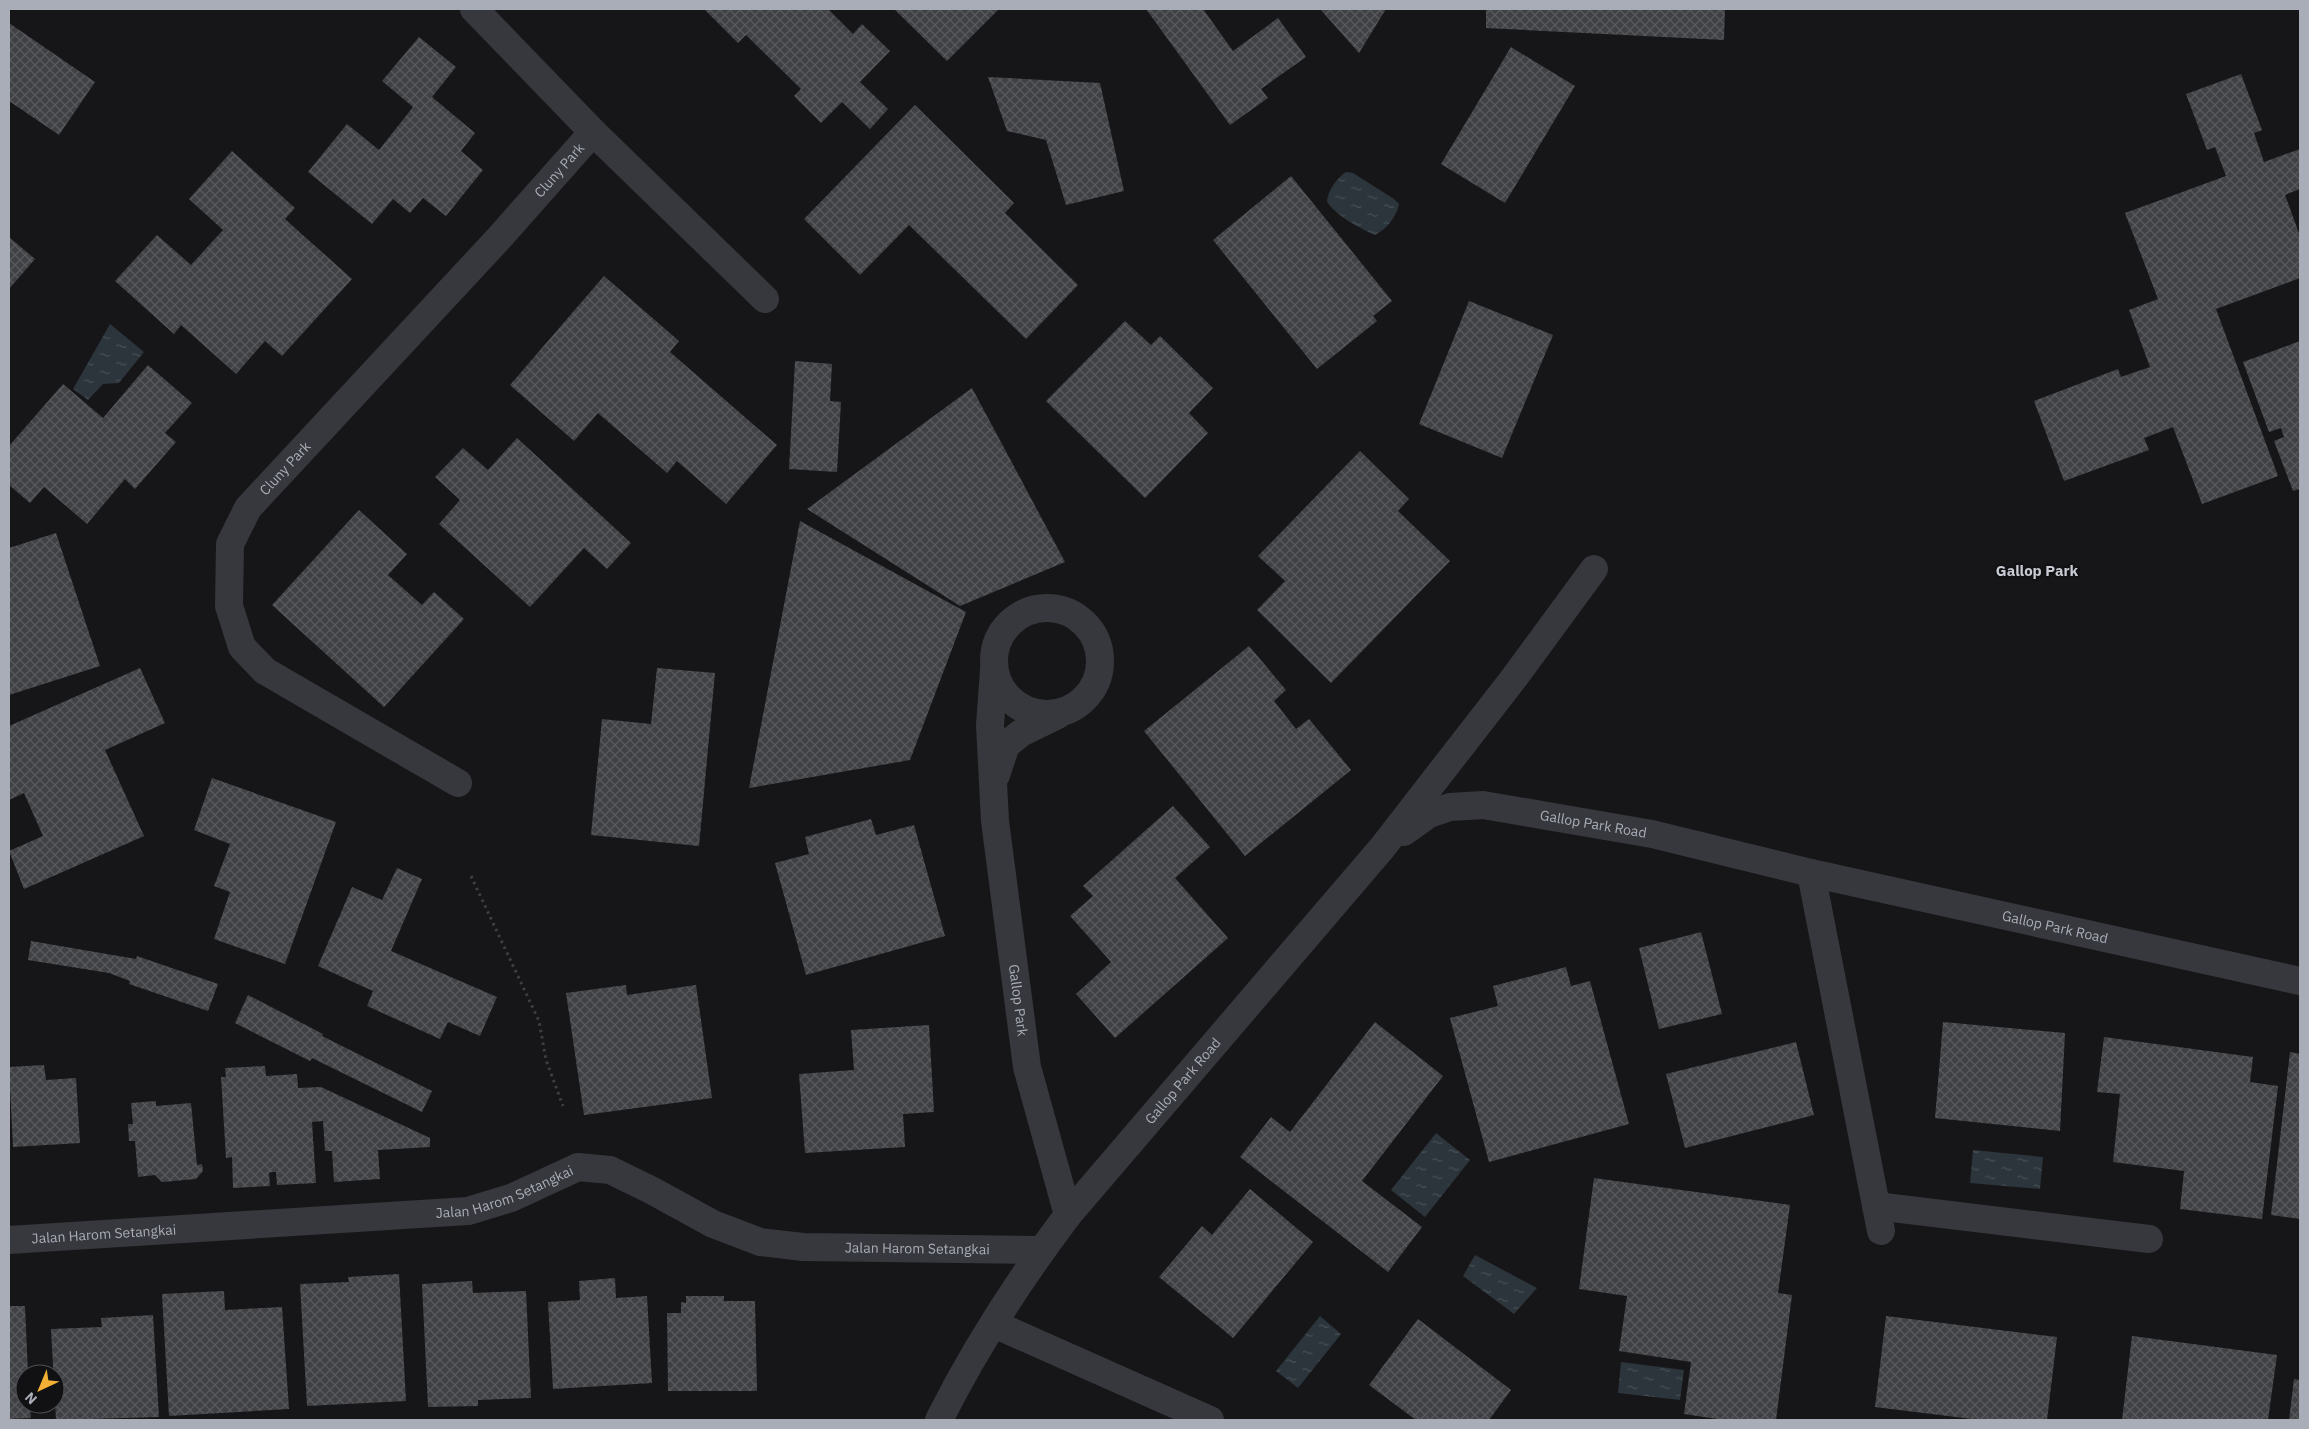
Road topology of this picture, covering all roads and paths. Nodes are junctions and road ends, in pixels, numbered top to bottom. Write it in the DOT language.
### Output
graph roads {
  1 [pos="474,9"];
  2 [pos="593,132"];
  3 [pos="765,300"];
  4 [pos="1594,569"];
  5 [pos="994,670"];
  6 [pos="1058,715"];
  7 [pos="993,782"];
  8 [pos="458,783"];
  9 [pos="1382,848"];
  10 [pos="1811,874"];
  11 [pos="472,876"];
  12 [pos="2300,981"];
  13 [pos="563,1106"];
  14 [pos="1068,1215"];
  15 [pos="2149,1239"];
  16 [pos="9,1240"];
  17 [pos="1042,1250"];
  18 [pos="994,1324"];
  19 [pos="939,1420"];
  20 [pos="1210,1420"];
  1 -- 2 [label="street, Cluny Park"];
  2 -- 3 [label="street, Cluny Park"];
  2 -- 8 [label="street, Cluny Park"];
  4 -- 9 [label="street, Gallop Park Road"];
  5 -- 6 [label="street"];
  5 -- 6 [label="street, Gallop Park"];
  5 -- 7 [label="street, Gallop Park"];
  6 -- 7 [label="street, Gallop Park"];
  7 -- 14 [label="street, Gallop Park"];
  9 -- 10 [label="street, Gallop Park Road"];
  9 -- 14 [label="street, Gallop Park Road"];
  10 -- 12 [label="street, Gallop Park Road"];
  10 -- 15 [label="street"];
  11 -- 13 [label="path"];
  14 -- 17 [label="street, Gallop Park Road"];
  16 -- 17 [label="street, Jalan Harom Setangkai"];
  17 -- 18 [label="street, Gallop Park Road"];
  18 -- 19 [label="street, Gallop Park Road"];
  18 -- 20 [label="street"];
}
